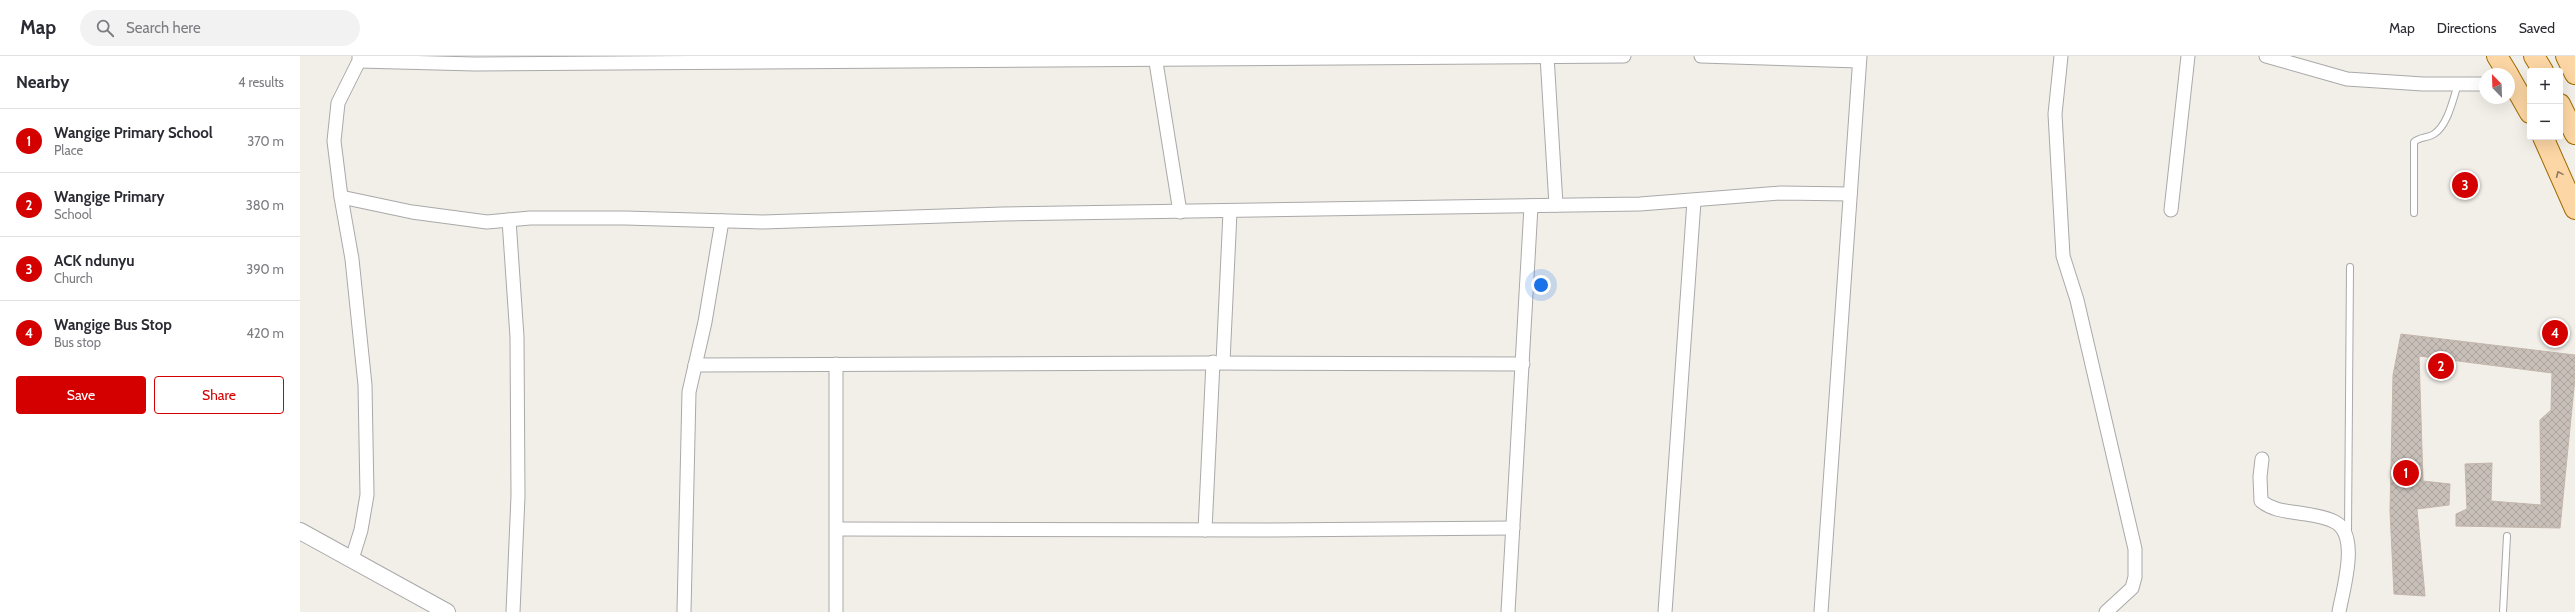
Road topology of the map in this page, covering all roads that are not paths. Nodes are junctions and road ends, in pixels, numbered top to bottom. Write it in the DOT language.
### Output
graph roads {
  1 [pos="1547,56"];
  2 [pos="1624,56"];
  3 [pos="1701,56"];
  4 [pos="2061,56"];
  5 [pos="2188,56"];
  6 [pos="2266,56"];
  7 [pos="2496,56"];
  8 [pos="2534,56"];
  9 [pos="2566,56"];
  10 [pos="1155,57"];
  11 [pos="359,58"];
  12 [pos="1860,59"];
  13 [pos="2503,68"];
  14 [pos="2541,68"];
  15 [pos="2575,74"];
  16 [pos="2458,84"];
  17 [pos="2479,84"];
  18 [pos="2515,88"];
  19 [pos="2527,108"];
  20 [pos="2563,110"];
  21 [pos="2575,134"];
  22 [pos="2544,140"];
  23 [pos="1850,194"];
  24 [pos="341,196"];
  25 [pos="1694,201"];
  26 [pos="1556,205"];
  27 [pos="1531,206"];
  28 [pos="2575,209"];
  29 [pos="2171,210"];
  30 [pos="1180,212"];
  31 [pos="1230,212"];
  32 [pos="2414,213"];
  33 [pos="509,220"];
  34 [pos="722,221"];
  35 [pos="2350,267"];
  36 [pos="1218,362"];
  37 [pos="836,364"];
  38 [pos="1523,364"];
  39 [pos="695,365"];
  40 [pos="2262,459"];
  41 [pos="1513,528"];
  42 [pos="837,529"];
  43 [pos="1205,530"];
  44 [pos="300,531"];
  45 [pos="2348,535"];
  46 [pos="2507,536"];
  47 [pos="352,559"];
  48 [pos="447,612"];
  49 [pos="513,612"];
  50 [pos="684,612"];
  51 [pos="836,612"];
  52 [pos="1508,612"];
  53 [pos="1665,612"];
  54 [pos="1821,612"];
  55 [pos="2106,612"];
  56 [pos="2340,612"];
  57 [pos="2504,612"];
  1 -- 2 [label="street"];
  1 -- 10 [label="street"];
  1 -- 26 [label="street"];
  3 -- 12 [label="street"];
  4 -- 55 [label="street"];
  5 -- 29 [label="street"];
  6 -- 16 [label="street"];
  7 -- 13 [label="main road"];
  8 -- 14 [label="main road"];
  9 -- 15 [label="main road"];
  10 -- 11 [label="street"];
  10 -- 30 [label="street"];
  11 -- 24 [label="street"];
  12 -- 23 [label="street"];
  16 -- 17 [label="street"];
  16 -- 32 [label="lane"];
  18 -- 19 [label="main road"];
  20 -- 21 [label="main road"];
  28 -- 22 [label="main road, one-way"];
  23 -- 25 [label="street"];
  23 -- 54 [label="street"];
  24 -- 33 [label="street"];
  24 -- 47 [label="street"];
  25 -- 26 [label="street"];
  25 -- 53 [label="street"];
  26 -- 27 [label="street"];
  27 -- 31 [label="street"];
  27 -- 38 [label="street"];
  30 -- 31 [label="street"];
  30 -- 34 [label="street"];
  31 -- 36 [label="street"];
  33 -- 34 [label="street"];
  33 -- 49 [label="street"];
  34 -- 39 [label="street"];
  35 -- 45 [label="lane"];
  36 -- 37 [label="street"];
  36 -- 38 [label="street"];
  36 -- 43 [label="street"];
  37 -- 39 [label="street"];
  37 -- 42 [label="street"];
  38 -- 41 [label="street"];
  39 -- 50 [label="street"];
  40 -- 45 [label="street"];
  41 -- 43 [label="street"];
  41 -- 52 [label="street"];
  42 -- 43 [label="street"];
  42 -- 51 [label="street"];
  44 -- 47 [label="street"];
  45 -- 56 [label="street"];
  46 -- 57 [label="lane"];
  47 -- 48 [label="street"];
}
